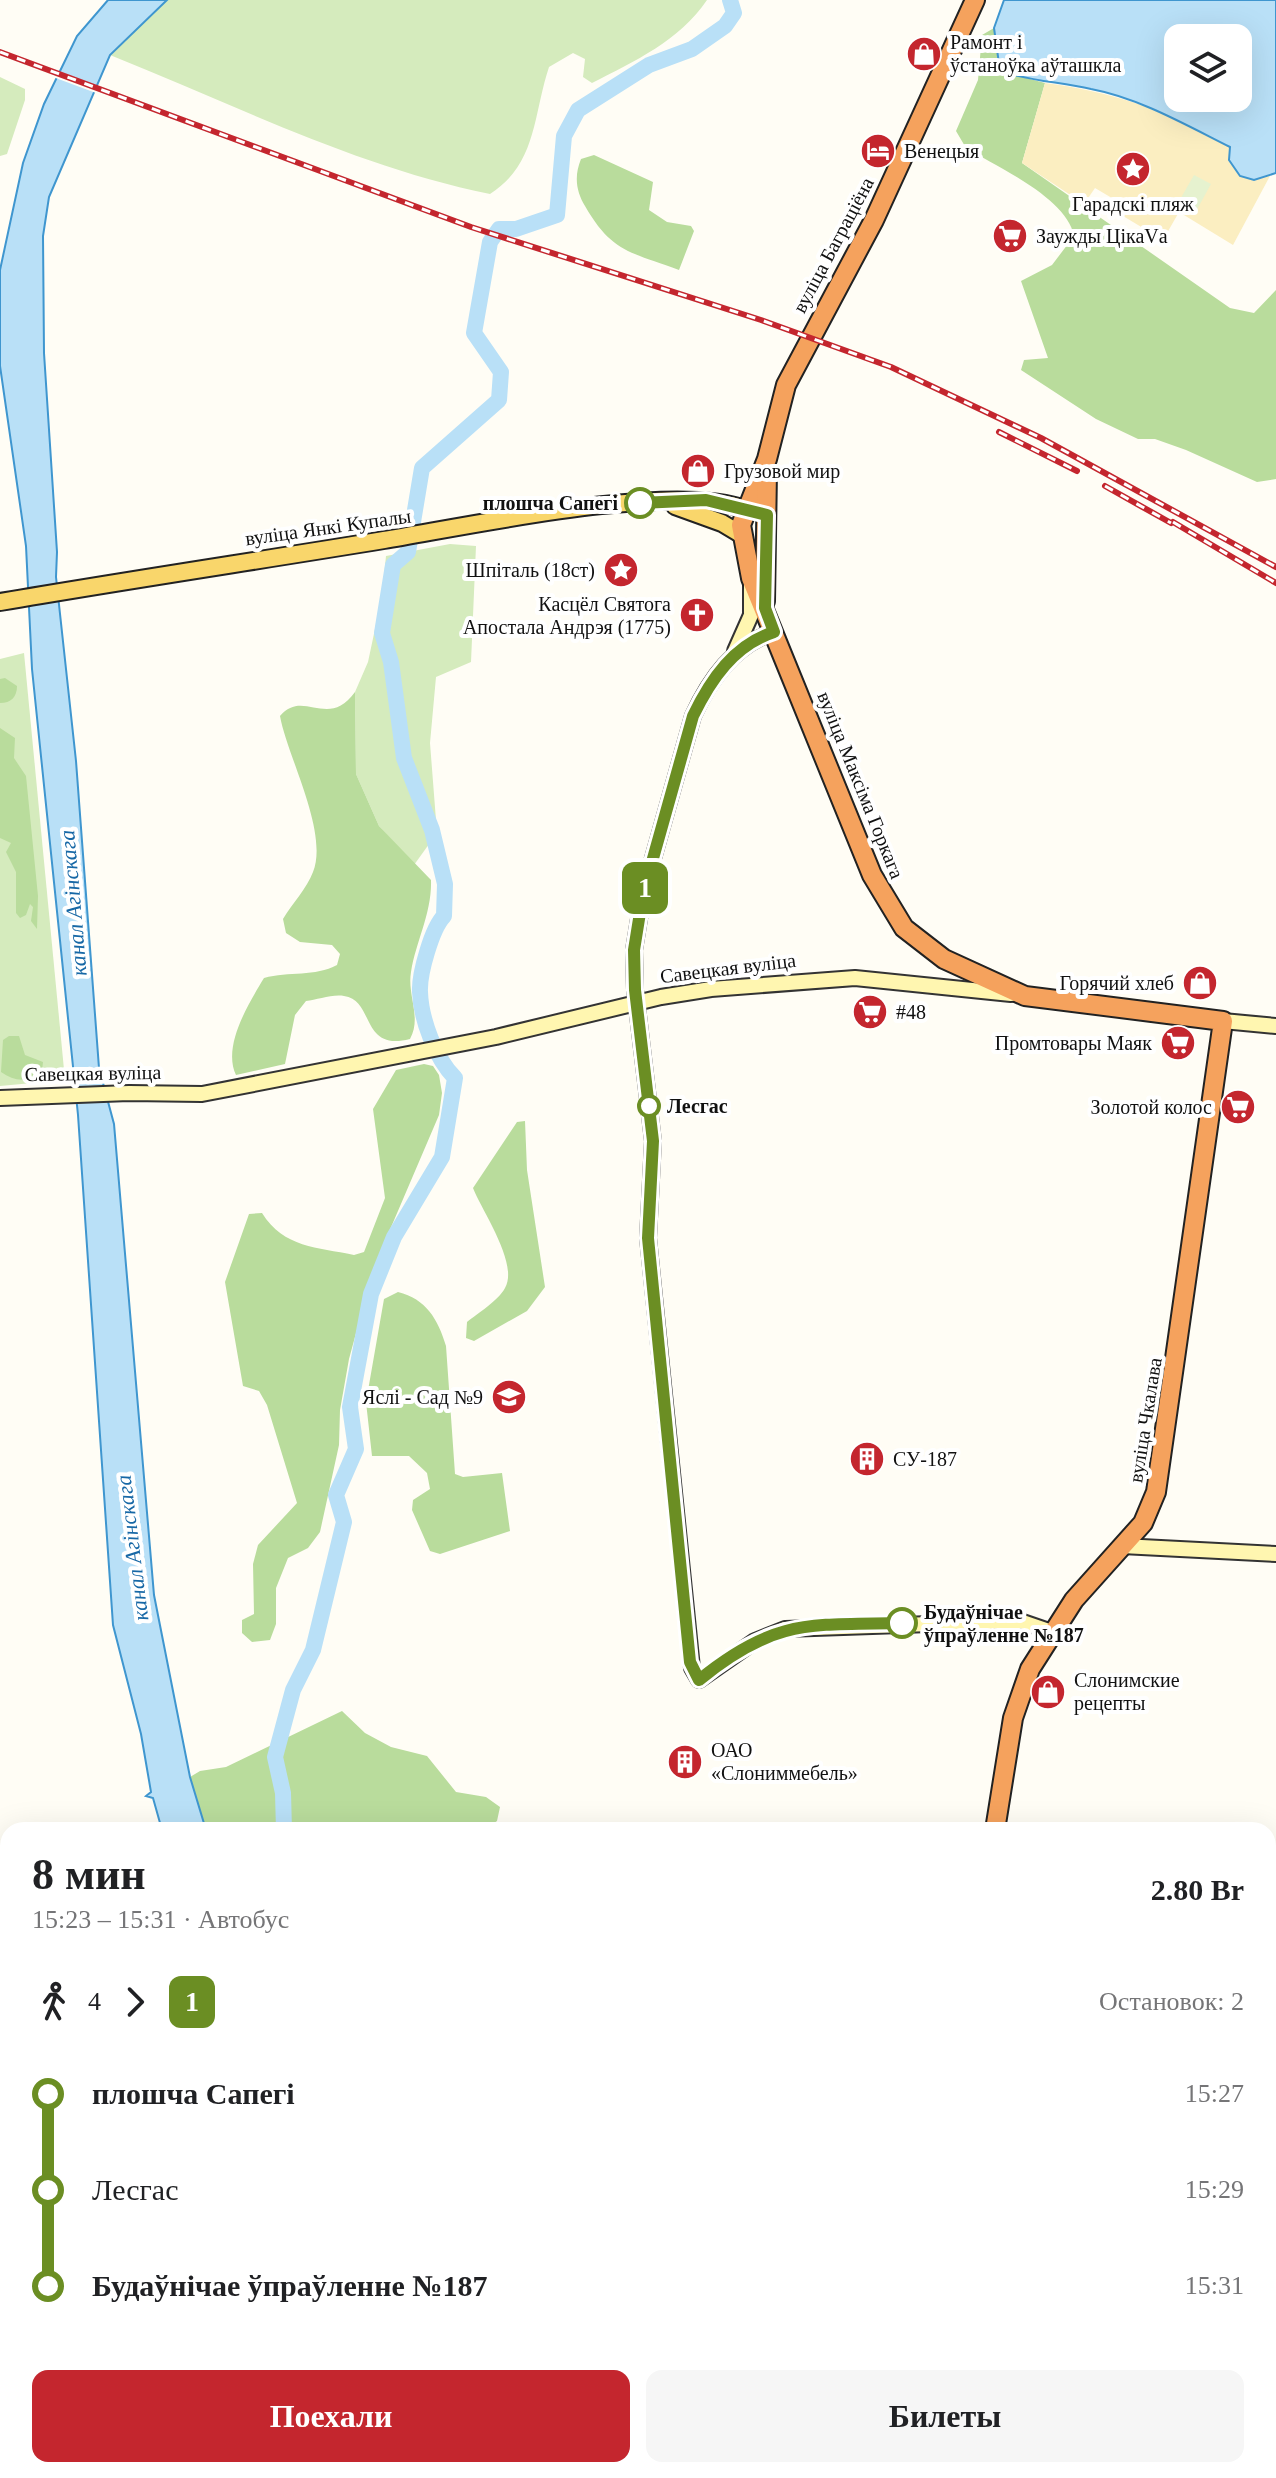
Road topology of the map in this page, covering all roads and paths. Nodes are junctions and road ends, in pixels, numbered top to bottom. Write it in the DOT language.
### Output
graph roads {
  1 [pos="975,1"];
  2 [pos="810,336"];
  3 [pos="767,459"];
  4 [pos="757,485"];
  5 [pos="706,500"];
  6 [pos="662,502"];
  7 [pos="745,509"];
  8 [pos="767,523"];
  9 [pos="742,535"];
  10 [pos="751,578"];
  11 [pos="0,602"];
  12 [pos="765,608"];
  13 [pos="774,632"];
  14 [pos="731,658"];
  15 [pos="944,959"];
  16 [pos="941,985"];
  17 [pos="1025,996"];
  18 [pos="636,1004"];
  19 [pos="1223,1021"];
  20 [pos="1276,1026"];
  21 [pos="0,1098"];
  22 [pos="1122,1546"];
  23 [pos="1276,1554"];
  24 [pos="1052,1632"];
  25 [pos="996,1822"];
  1 -- 2 [label="highway, вуліца Баграціёна"];
  2 -- 3 [label="highway, вуліца Максіма Горкага"];
  3 -- 4 [label="highway, вуліца Максіма Горкага"];
  3 -- 8 [label="highway, вуліца Максіма Горкага"];
  4 -- 5 [label="main road"];
  4 -- 7 [label="highway, вуліца Максіма Горкага"];
  5 -- 6 [label="main road, вуліца Янкі Купалы"];
  5 -- 7 [label="main road, вуліца Янкі Купалы"];
  6 -- 9 [label="main road, вуліца Янкі Купалы"];
  6 -- 11 [label="main road, вуліца Янкі Купалы"];
  7 -- 8 [label="highway"];
  7 -- 9 [label="highway"];
  8 -- 9 [label="highway"];
  8 -- 12 [label="highway, вуліца Максіма Горкага"];
  9 -- 10 [label="highway, вуліца Максіма Горкага"];
  10 -- 12 [label="highway, вуліца Максіма Горкага"];
  10 -- 14 [label="street"];
  12 -- 13 [label="highway, вуліца Максіма Горкага"];
  13 -- 14 [label="street"];
  13 -- 15 [label="highway, вуліца Максіма Горкага"];
  14 -- 18 [label="street"];
  15 -- 16 [label="street"];
  15 -- 17 [label="highway, вуліца Максіма Горкага"];
  16 -- 17 [label="street, Савецкая вуліца"];
  16 -- 18 [label="street, Савецкая вуліца"];
  17 -- 19 [label="highway, Савецкая вуліца"];
  18 -- 21 [label="street, Савецкая вуліца"];
  18 -- 24 [label="street"];
  19 -- 20 [label="street, Савецкая вуліца"];
  19 -- 22 [label="highway, вуліца Чкалава"];
  22 -- 23 [label="street"];
  22 -- 24 [label="highway, вуліца Чкалава"];
  24 -- 25 [label="highway, вуліца Чкалава"];
}
